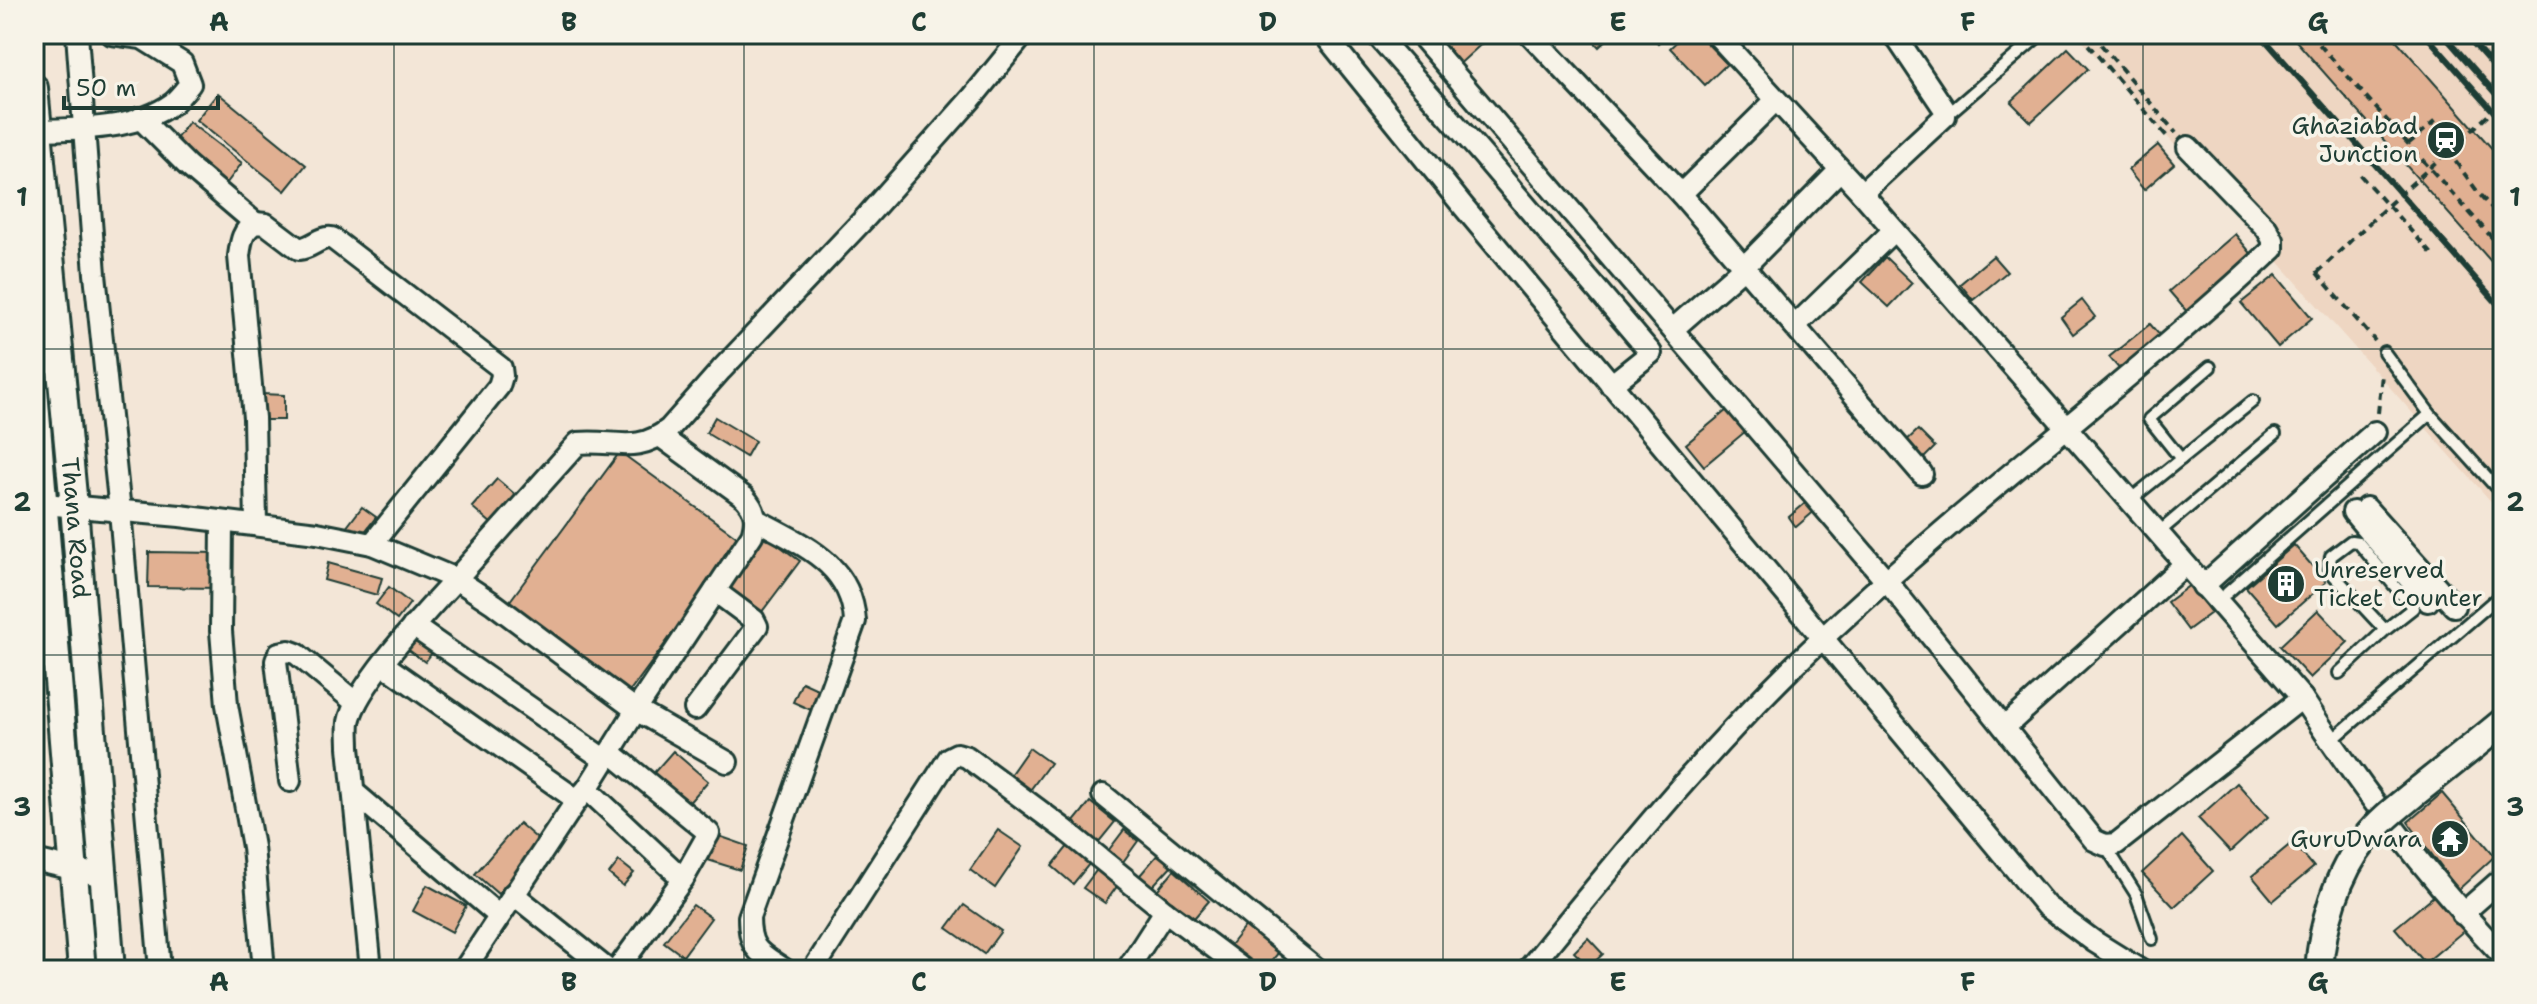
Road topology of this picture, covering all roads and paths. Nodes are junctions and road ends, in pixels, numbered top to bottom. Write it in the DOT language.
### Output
graph roads {
  1 [pos="77,34"];
  2 [pos="112,34"];
  3 [pos="1024,34"];
  4 [pos="1324,34"];
  5 [pos="1376,34"];
  6 [pos="1420,34"];
  7 [pos="1530,34"];
  8 [pos="1716,34"];
  9 [pos="1894,34"];
  10 [pos="2041,34"];
  11 [pos="2079,34"];
  12 [pos="2092,34"];
  13 [pos="2310,34"];
  14 [pos="34,88"];
  15 [pos="1776,100"];
  16 [pos="2503,102"];
  17 [pos="1945,116"];
  18 [pos="140,118"];
  19 [pos="2439,118"];
  20 [pos="83,129"];
  21 [pos="38,130"];
  22 [pos="2449,132"];
  23 [pos="2439,139"];
  24 [pos="2408,144"];
  25 [pos="2188,147"];
  26 [pos="2429,148"];
  27 [pos="2449,150"];
  28 [pos="1840,170"];
  29 [pos="2360,175"];
  30 [pos="1862,193"];
  31 [pos="1681,194"];
  32 [pos="2387,206"];
  33 [pos="2503,220"];
  34 [pos="255,223"];
  35 [pos="1894,230"];
  36 [pos="2503,250"];
  37 [pos="2433,255"];
  38 [pos="1744,267"];
  39 [pos="1795,326"];
  40 [pos="45,328"];
  41 [pos="1674,331"];
  42 [pos="2384,352"];
  43 [pos="1651,353"];
  44 [pos="2210,367"];
  45 [pos="1611,385"];
  46 [pos="34,390"];
  47 [pos="2253,401"];
  48 [pos="2430,414"];
  49 [pos="2067,428"];
  50 [pos="2375,432"];
  51 [pos="2275,434"];
  52 [pos="660,436"];
  53 [pos="2181,459"];
  54 [pos="1922,474"];
  55 [pos="2503,495"];
  56 [pos="2130,500"];
  57 [pos="44,504"];
  58 [pos="74,506"];
  59 [pos="120,511"];
  60 [pos="757,520"];
  61 [pos="222,522"];
  62 [pos="256,525"];
  63 [pos="2158,533"];
  64 [pos="372,544"];
  65 [pos="2184,565"];
  66 [pos="456,579"];
  67 [pos="1886,580"];
  68 [pos="2203,586"];
  69 [pos="715,591"];
  70 [pos="2227,593"];
  71 [pos="2503,593"];
  72 [pos="2421,604"];
  73 [pos="2454,606"];
  74 [pos="2469,622"];
  75 [pos="413,626"];
  76 [pos="2385,630"];
  77 [pos="1824,637"];
  78 [pos="383,664"];
  79 [pos="2339,673"];
  80 [pos="2302,698"];
  81 [pos="356,703"];
  82 [pos="695,709"];
  83 [pos="636,710"];
  84 [pos="2503,722"];
  85 [pos="2005,727"];
  86 [pos="2331,741"];
  87 [pos="608,756"];
  88 [pos="727,762"];
  89 [pos="290,781"];
  90 [pos="356,794"];
  91 [pos="582,795"];
  92 [pos="1103,795"];
  93 [pos="2105,845"];
  94 [pos="34,860"];
  95 [pos="76,870"];
  96 [pos="103,876"];
  97 [pos="2503,878"];
  98 [pos="683,879"];
  99 [pos="513,894"];
  100 [pos="1165,911"];
  101 [pos="2462,914"];
  102 [pos="498,915"];
  103 [pos="2152,939"];
  104 [pos="2503,956"];
  105 [pos="1238,968"];
  106 [pos="82,970"];
  107 [pos="111,970"];
  108 [pos="160,970"];
  109 [pos="264,970"];
  110 [pos="371,970"];
  111 [pos="464,970"];
  112 [pos="608,970"];
  113 [pos="617,970"];
  114 [pos="785,970"];
  115 [pos="813,970"];
  116 [pos="1127,970"];
  117 [pos="1317,970"];
  118 [pos="1528,970"];
  119 [pos="2140,970"];
  120 [pos="2319,970"];
  1 -- 20 [label="street"];
  2 -- 18 [label="street"];
  3 -- 52 [label="street"];
  4 -- 45 [label="street"];
  5 -- 43 [label="street"];
  6 -- 41 [label="street"];
  7 -- 31 [label="street"];
  8 -- 15 [label="street"];
  9 -- 17 [label="street"];
  10 -- 17 [label="lane"];
  11 -- 25 [label="path"];
  12 -- 25 [label="path"];
  13 -- 24 [label="path"];
  14 -- 21 [label="street, Thana Road"];
  15 -- 28 [label="street"];
  15 -- 31 [label="street"];
  16 -- 27 [label="path, bridge"];
  17 -- 30 [label="street"];
  18 -- 20 [label="street"];
  18 -- 34 [label="street"];
  19 -- 24 [label="path"];
  20 -- 21 [label="street"];
  20 -- 59 [label="street"];
  21 -- 40 [label="street, Thana Road"];
  22 -- 23 [label="path"];
  23 -- 26 [label="path"];
  23 -- 27 [label="path"];
  24 -- 36 [label="path"];
  25 -- 49 [label="street"];
  27 -- 32 [label="path, bridge"];
  27 -- 33 [label="path"];
  28 -- 30 [label="street"];
  28 -- 38 [label="street"];
  29 -- 32 [label="path"];
  30 -- 35 [label="street"];
  31 -- 38 [label="street"];
  32 -- 37 [label="path"];
  32 -- 42 [label="path, bridge"];
  34 -- 62 [label="street"];
  34 -- 64 [label="street"];
  35 -- 39 [label="street"];
  35 -- 49 [label="street"];
  38 -- 39 [label="street"];
  38 -- 41 [label="street"];
  39 -- 54 [label="street"];
  40 -- 58 [label="street, Thana Road"];
  41 -- 43 [label="street"];
  41 -- 67 [label="street"];
  42 -- 48 [label="lane"];
  42 -- 50 [label="path"];
  43 -- 45 [label="street"];
  44 -- 53 [label="lane"];
  45 -- 77 [label="street"];
  46 -- 57 [label="street, Thana Road"];
  47 -- 53 [label="lane"];
  48 -- 55 [label="lane"];
  48 -- 70 [label="lane"];
  49 -- 56 [label="street"];
  49 -- 67 [label="street"];
  50 -- 68 [label="street"];
  51 -- 63 [label="lane"];
  52 -- 60 [label="street"];
  52 -- 66 [label="street"];
  53 -- 56 [label="lane"];
  56 -- 63 [label="street"];
  57 -- 58 [label="street"];
  57 -- 95 [label="street, Thana Road"];
  58 -- 59 [label="street"];
  58 -- 96 [label="street, Thana Road"];
  59 -- 61 [label="street"];
  59 -- 108 [label="street"];
  60 -- 69 [label="street"];
  60 -- 114 [label="street"];
  61 -- 62 [label="street"];
  61 -- 109 [label="street"];
  62 -- 64 [label="street"];
  63 -- 65 [label="street"];
  64 -- 66 [label="street"];
  65 -- 68 [label="street"];
  65 -- 85 [label="street"];
  66 -- 75 [label="street"];
  66 -- 83 [label="street"];
  67 -- 77 [label="street"];
  67 -- 85 [label="street"];
  68 -- 80 [label="street"];
  69 -- 82 [label="street"];
  69 -- 83 [label="street"];
  71 -- 74 [label="lane"];
  72 -- 73 [label="lane"];
  72 -- 73 [label="street"];
  72 -- 76 [label="lane"];
  72 -- 76 [label="lane"];
  73 -- 74 [label="lane"];
  74 -- 86 [label="lane"];
  75 -- 78 [label="street"];
  75 -- 87 [label="street"];
  76 -- 79 [label="lane"];
  77 -- 118 [label="street"];
  77 -- 119 [label="street"];
  78 -- 81 [label="street"];
  78 -- 91 [label="street"];
  80 -- 86 [label="street"];
  80 -- 93 [label="street"];
  81 -- 89 [label="street"];
  81 -- 90 [label="street"];
  83 -- 87 [label="street"];
  83 -- 88 [label="street"];
  84 -- 120 [label="street, bridge"];
  85 -- 93 [label="street"];
  86 -- 101 [label="street"];
  87 -- 91 [label="street"];
  87 -- 98 [label="street"];
  90 -- 102 [label="street"];
  90 -- 110 [label="street"];
  91 -- 98 [label="street"];
  91 -- 99 [label="street"];
  92 -- 117 [label="street"];
  93 -- 103 [label="lane"];
  94 -- 95 [label="street"];
  95 -- 96 [label="street"];
  95 -- 106 [label="street, Thana Road"];
  96 -- 107 [label="street, Thana Road"];
  97 -- 101 [label="street"];
  98 -- 113 [label="street"];
  99 -- 102 [label="street"];
  99 -- 112 [label="street"];
  100 -- 105 [label="street"];
  100 -- 115 [label="street"];
  100 -- 116 [label="street"];
  101 -- 104 [label="street"];
  102 -- 111 [label="street"];
}
